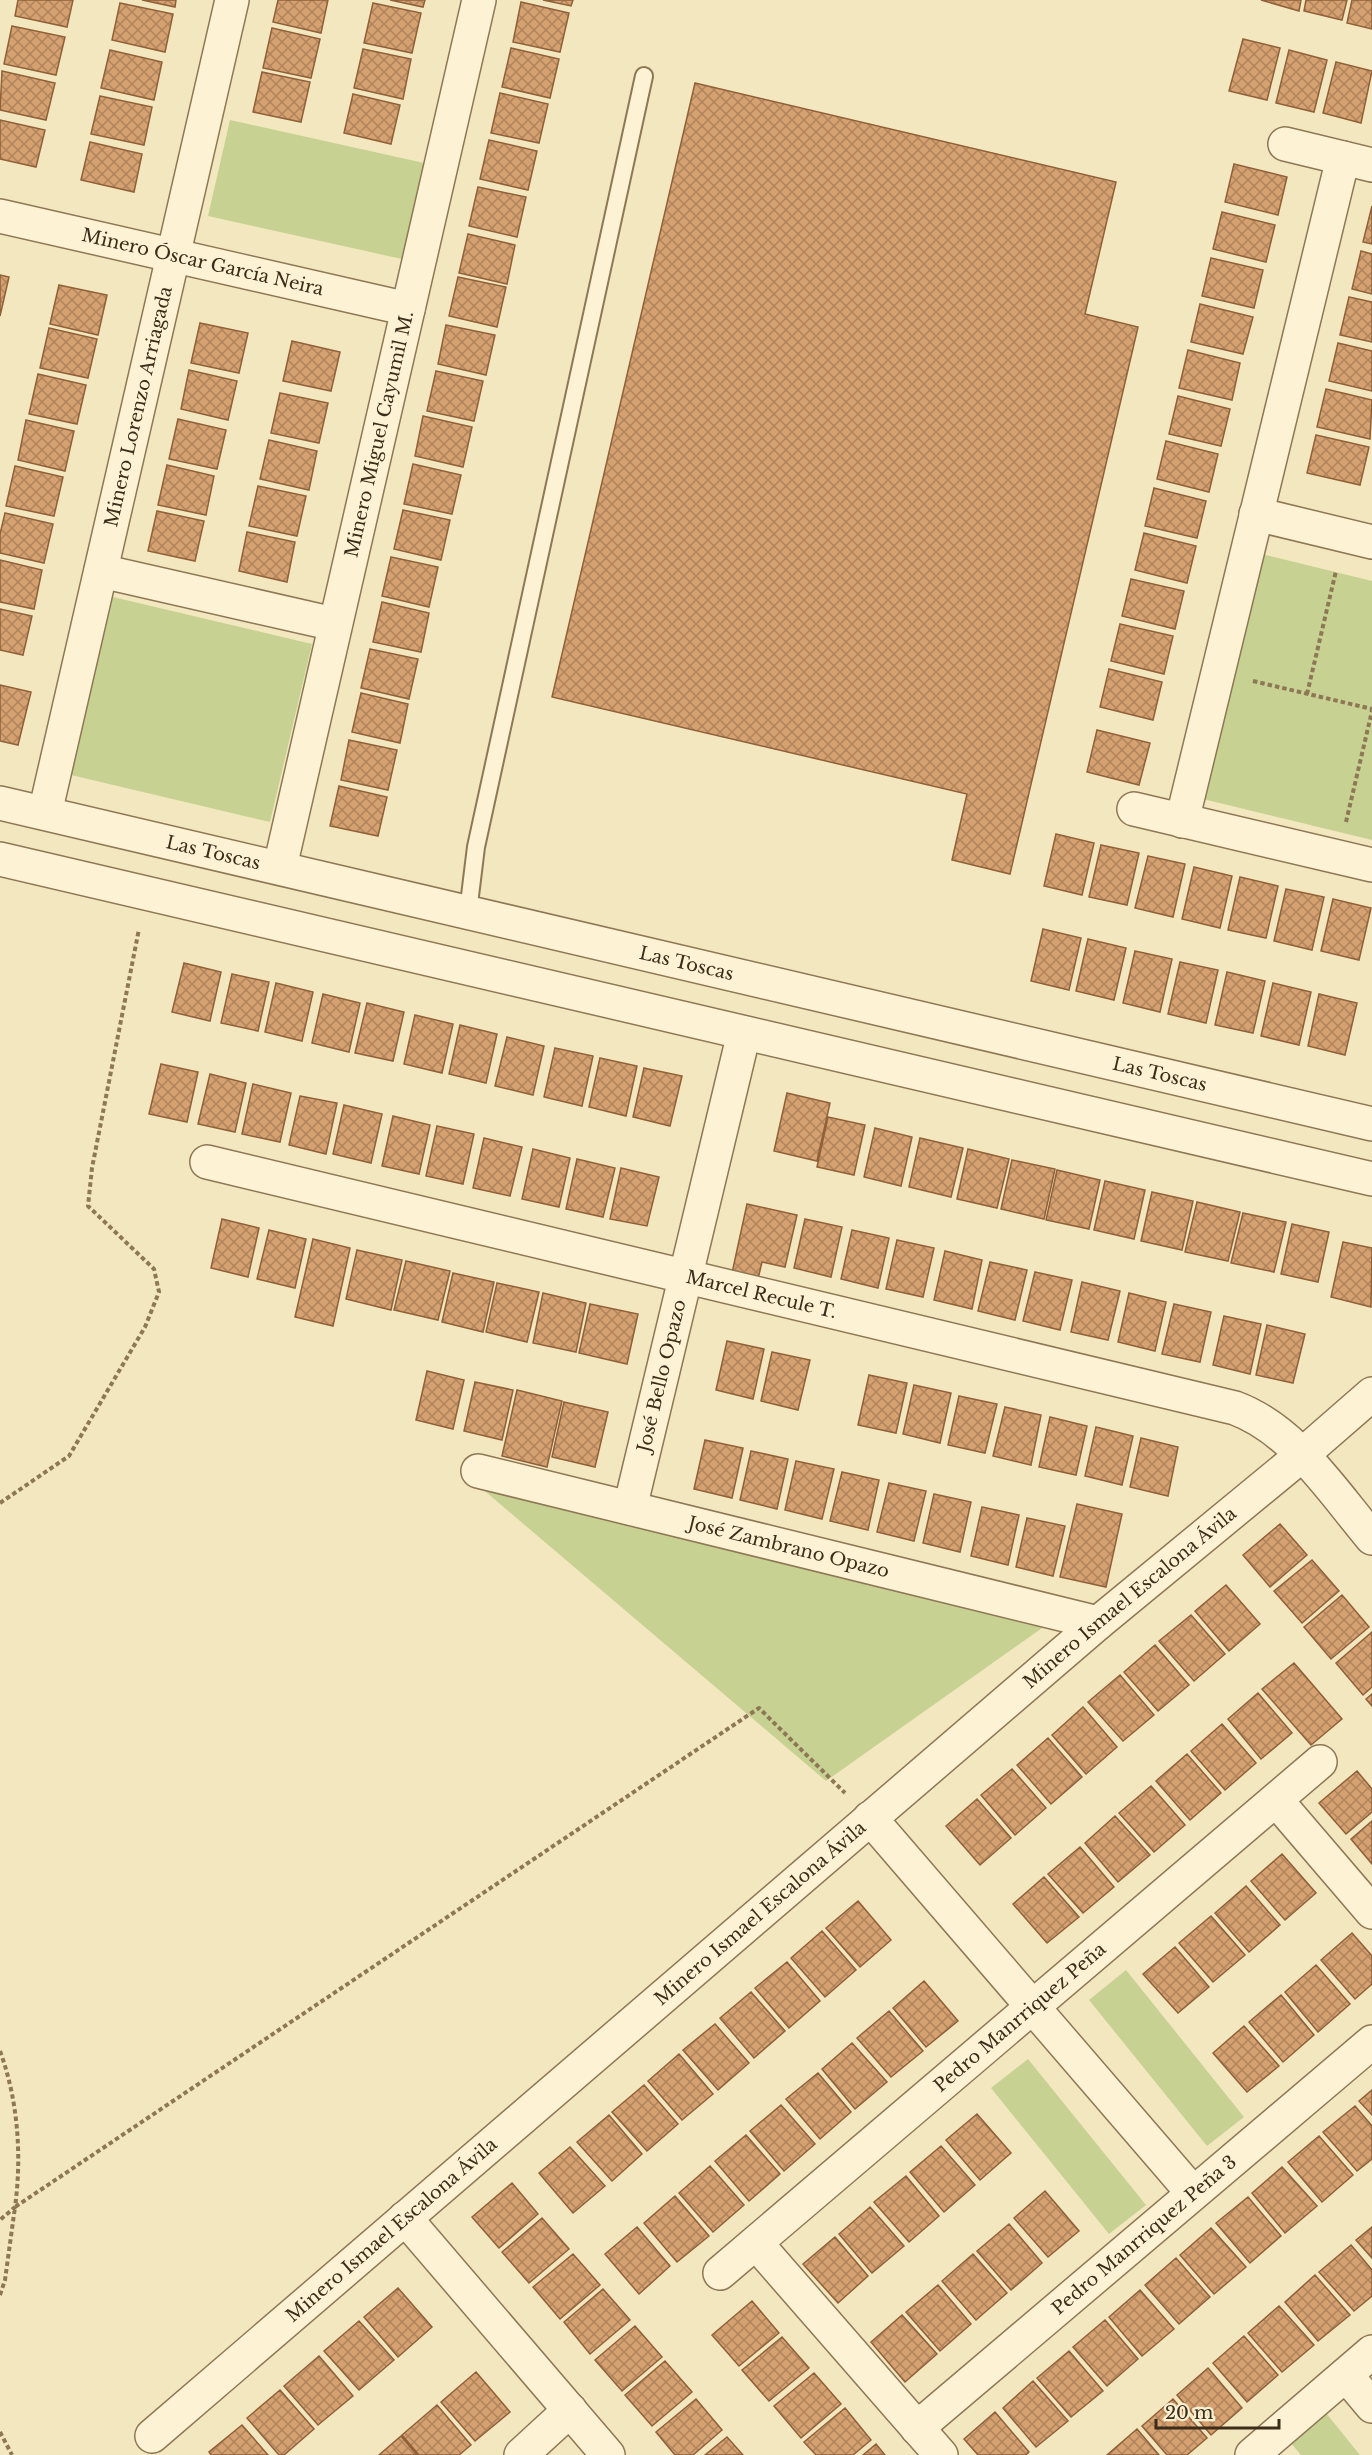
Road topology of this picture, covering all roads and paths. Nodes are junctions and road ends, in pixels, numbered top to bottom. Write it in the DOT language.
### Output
graph roads {
  1 [pos="232,0"];
  2 [pos="479,0"];
  3 [pos="644,76"];
  4 [pos="1285,144"];
  5 [pos="1357,161"];
  6 [pos="0,216"];
  7 [pos="174,256"];
  8 [pos="408,309"];
  9 [pos="1256,514"];
  10 [pos="1372,542"];
  11 [pos="1339,561"];
  12 [pos="101,571"];
  13 [pos="334,624"];
  14 [pos="1218,673"];
  15 [pos="1307,694"];
  16 [pos="1372,710"];
  17 [pos="0,803"];
  18 [pos="1134,809"];
  19 [pos="45,813"];
  20 [pos="1182,820"];
  21 [pos="1338,857"];
  22 [pos="0,859"];
  23 [pos="1372,865"];
  24 [pos="280,867"];
  25 [pos="147,893"];
  26 [pos="468,912"];
  27 [pos="744,1033"];
  28 [pos="1372,1124"];
  29 [pos="207,1162"];
  30 [pos="1372,1179"];
  31 [pos="685,1276"];
  32 [pos="1372,1394"];
  33 [pos="1302,1455"];
  34 [pos="478,1471"];
  35 [pos="0,1503"];
  36 [pos="630,1508"];
  37 [pos="1372,1538"];
  38 [pos="1098,1623"];
  39 [pos="1320,1762"];
  40 [pos="1276,1800"];
  41 [pos="870,1818"];
  42 [pos="1372,1912"];
  43 [pos="1033,2006"];
  44 [pos="1372,2042"];
  45 [pos="0,2051"];
  46 [pos="1194,2193"];
  47 [pos="15,2206"];
  48 [pos="405,2218"];
  49 [pos="0,2220"];
  50 [pos="756,2242"];
  51 [pos="720,2272"];
  52 [pos="0,2295"];
  53 [pos="1372,2352"];
  54 [pos="1346,2375"];
  55 [pos="1372,2406"];
  56 [pos="570,2410"];
  57 [pos="917,2428"];
  58 [pos="0,2432"];
  59 [pos="152,2436"];
  60 [pos="12,2455"];
  61 [pos="521,2455"];
  62 [pos="608,2455"];
  63 [pos="941,2455"];
  64 [pos="1252,2455"];
  1 -- 7 [label="street, Minero Lorenzo Arriagada"];
  2 -- 8 [label="street, Minero Miguel Cayumil M."];
  3 -- 26 [label="lane"];
  4 -- 5 [label="street"];
  5 -- 9 [label="street"];
  6 -- 7 [label="street, Minero Óscar García Neira"];
  7 -- 8 [label="street, Minero Óscar García Neira"];
  7 -- 12 [label="street, Minero Lorenzo Arriagada"];
  8 -- 13 [label="street, Minero Miguel Cayumil M."];
  9 -- 10 [label="street"];
  9 -- 14 [label="street"];
  11 -- 15 [label="path"];
  12 -- 13 [label="street"];
  12 -- 19 [label="street, Minero Lorenzo Arriagada"];
  13 -- 24 [label="street, Minero Miguel Cayumil M."];
  14 -- 15 [label="path"];
  14 -- 20 [label="street"];
  15 -- 16 [label="path"];
  16 -- 21 [label="path"];
  17 -- 19 [label="street, Las Toscas"];
  18 -- 20 [label="street"];
  19 -- 24 [label="street, Las Toscas"];
  20 -- 21 [label="street"];
  21 -- 23 [label="street"];
  22 -- 25 [label="street"];
  24 -- 26 [label="street, Las Toscas"];
  25 -- 27 [label="street"];
  25 -- 35 [label="path"];
  26 -- 28 [label="street, Las Toscas"];
  27 -- 30 [label="street"];
  27 -- 31 [label="street, José Bello Opazo"];
  29 -- 31 [label="street, Marcel Recule T."];
  31 -- 33 [label="street, Marcel Recule T."];
  31 -- 36 [label="street, José Bello Opazo"];
  32 -- 33 [label="street, Minero Ismael Escalona Ávila"];
  33 -- 37 [label="street, Marcel Recule T."];
  33 -- 38 [label="street, Minero Ismael Escalona Ávila"];
  34 -- 36 [label="street, José Zambrano Opazo"];
  36 -- 38 [label="street, José Zambrano Opazo"];
  38 -- 41 [label="street, Minero Ismael Escalona Ávila"];
  39 -- 40 [label="street, Pedro Manrriquez Peña"];
  40 -- 42 [label="street"];
  40 -- 43 [label="street, Pedro Manrriquez Peña"];
  41 -- 43 [label="street"];
  41 -- 47 [label="path"];
  41 -- 48 [label="street, Minero Ismael Escalona Ávila"];
  43 -- 46 [label="street"];
  43 -- 50 [label="street, Pedro Manrriquez Peña"];
  44 -- 46 [label="street, Pedro Manrriquez Peña 3"];
  45 -- 47 [label="path"];
  46 -- 57 [label="street, Pedro Manrriquez Peña 3"];
  47 -- 49 [label="path"];
  47 -- 52 [label="path"];
  48 -- 56 [label="street"];
  48 -- 59 [label="street, Minero Ismael Escalona Ávila"];
  50 -- 51 [label="street, Pedro Manrriquez Peña"];
  50 -- 57 [label="street"];
  53 -- 54 [label="street"];
  54 -- 55 [label="street"];
  54 -- 64 [label="street"];
  56 -- 61 [label="street"];
  56 -- 62 [label="street"];
  57 -- 63 [label="street"];
  58 -- 60 [label="path"];
}
